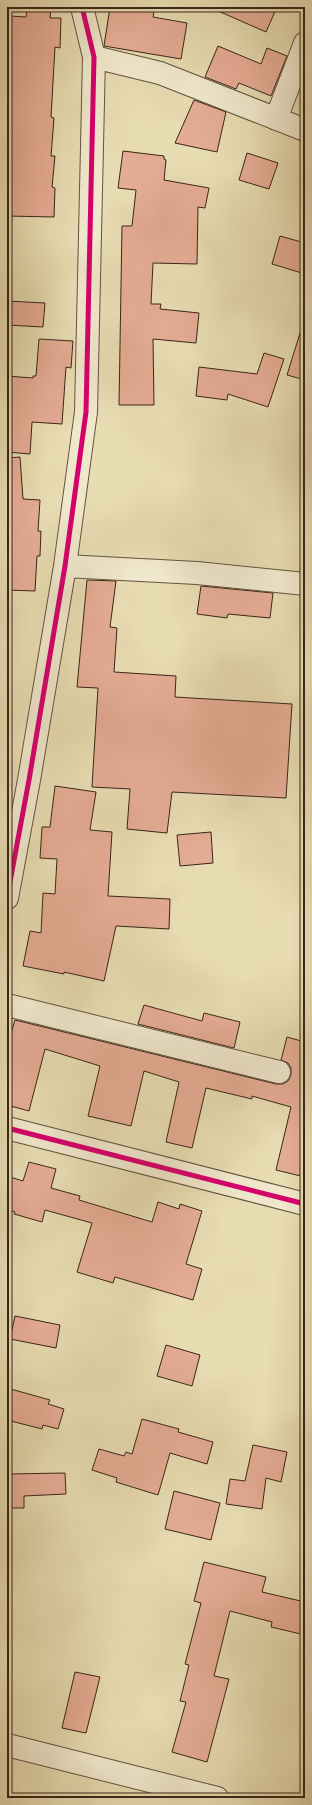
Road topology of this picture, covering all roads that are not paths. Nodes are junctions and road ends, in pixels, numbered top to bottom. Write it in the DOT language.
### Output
graph roads {
  1 [pos="82,7"];
  2 [pos="305,43"];
  3 [pos="94,57"];
  4 [pos="276,119"];
  5 [pos="305,130"];
  6 [pos="65,566"];
  7 [pos="305,584"];
  8 [pos="7,898"];
  9 [pos="7,1005"];
  10 [pos="279,1072"];
  11 [pos="7,1128"];
  12 [pos="305,1204"];
  13 [pos="7,1746"];
  14 [pos="217,1798"];
  1 -- 3 [label="street"];
  2 -- 4 [label="street"];
  3 -- 4 [label="street"];
  3 -- 6 [label="street"];
  4 -- 5 [label="street"];
  6 -- 7 [label="street"];
  6 -- 8 [label="street"];
  9 -- 10 [label="street"];
  11 -- 12 [label="street"];
  13 -- 14 [label="street"];
}
